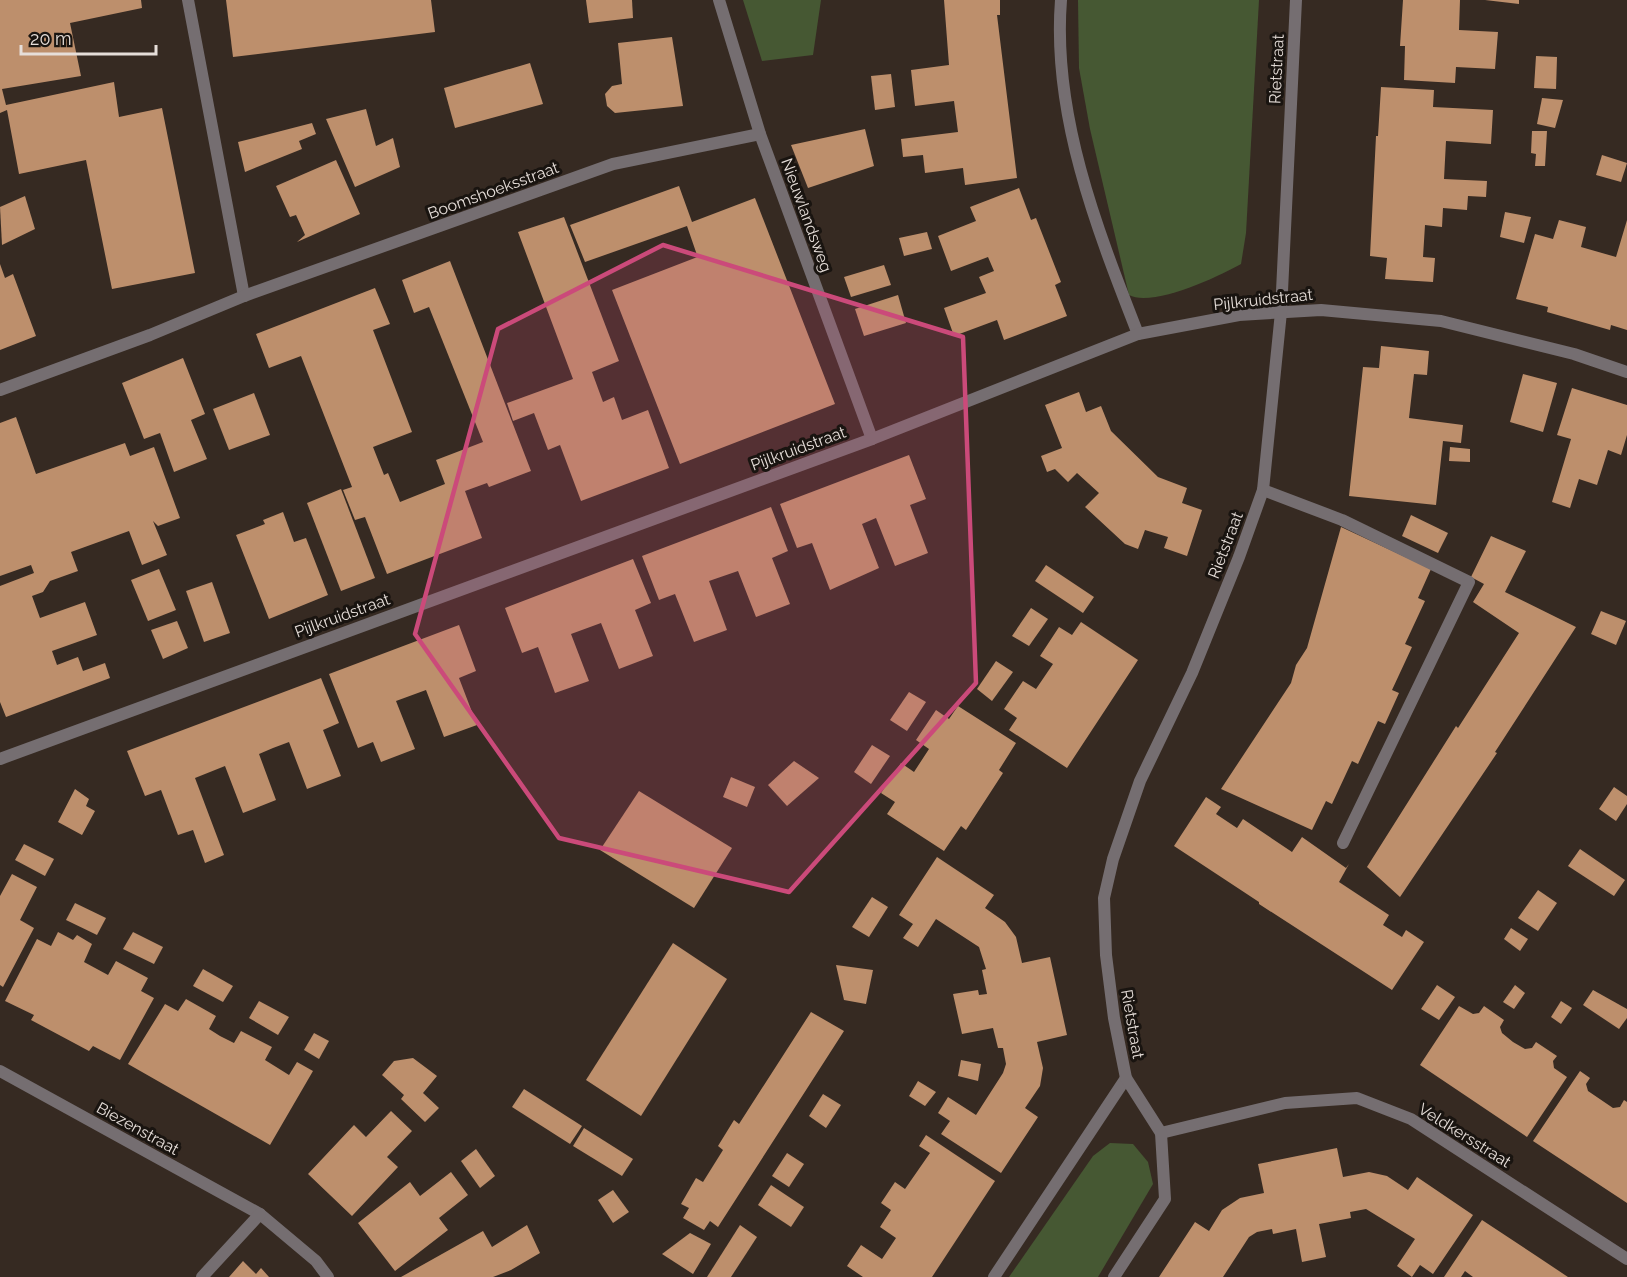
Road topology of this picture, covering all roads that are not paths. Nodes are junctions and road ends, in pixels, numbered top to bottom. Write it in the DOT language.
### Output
graph roads {
  1 [pos="188,0"];
  2 [pos="719,0"];
  3 [pos="1061,0"];
  4 [pos="1296,0"];
  5 [pos="760,134"];
  6 [pos="244,296"];
  7 [pos="1281,312"];
  8 [pos="1138,334"];
  9 [pos="1627,372"];
  10 [pos="0,390"];
  11 [pos="872,439"];
  12 [pos="1263,490"];
  13 [pos="0,759"];
  14 [pos="1343,843"];
  15 [pos="0,1071"];
  16 [pos="1126,1078"];
  17 [pos="1161,1133"];
  18 [pos="260,1214"];
  19 [pos="1627,1259"];
  20 [pos="202,1277"];
  21 [pos="328,1277"];
  22 [pos="994,1277"];
  23 [pos="1114,1277"];
  1 -- 6 [label="street"];
  2 -- 5 [label="street, Nieuwlandsweg"];
  3 -- 8 [label="street"];
  4 -- 7 [label="street, Rietstraat"];
  5 -- 6 [label="street, Boomshoeksstraat"];
  5 -- 11 [label="street, Nieuwlandsweg"];
  6 -- 10 [label="street, Boomshoeksstraat"];
  7 -- 8 [label="street, Pijlkruidstraat"];
  7 -- 9 [label="street, Pijlkruidstraat"];
  7 -- 12 [label="street, Rietstraat"];
  8 -- 11 [label="street, Pijlkruidstraat"];
  11 -- 13 [label="street, Pijlkruidstraat"];
  12 -- 14 [label="street"];
  12 -- 16 [label="street, Rietstraat"];
  15 -- 18 [label="street, Biezenstraat"];
  16 -- 17 [label="street, Rietstraat"];
  16 -- 22 [label="street, Rietstraat"];
  17 -- 19 [label="street, Veldkersstraat"];
  17 -- 23 [label="street, Rietstraat"];
  18 -- 20 [label="street"];
  18 -- 21 [label="street, Biezenstraat"];
}
